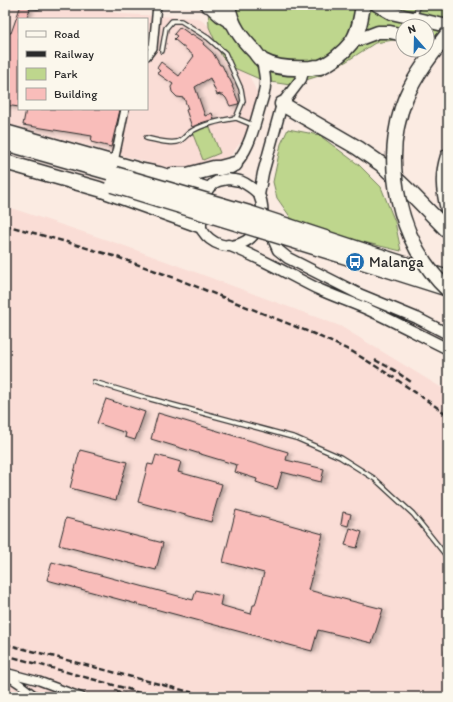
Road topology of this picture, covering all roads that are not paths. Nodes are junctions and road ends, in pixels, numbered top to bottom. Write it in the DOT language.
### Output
graph roads {
  1 [pos="44,5"];
  2 [pos="157,5"];
  3 [pos="208,5"];
  4 [pos="228,5"];
  5 [pos="363,5"];
  6 [pos="377,5"];
  7 [pos="418,5"];
  8 [pos="30,6"];
  9 [pos="414,18"];
  10 [pos="233,23"];
  11 [pos="435,23"];
  12 [pos="448,26"];
  13 [pos="395,33"];
  14 [pos="448,34"];
  15 [pos="352,42"];
  16 [pos="435,42"];
  17 [pos="448,45"];
  18 [pos="150,47"];
  19 [pos="162,51"];
  20 [pos="262,60"];
  21 [pos="304,68"];
  22 [pos="282,104"];
  23 [pos="125,110"];
  24 [pos="236,118"];
  25 [pos="254,126"];
  26 [pos="5,132"];
  27 [pos="146,138"];
  28 [pos="5,143"];
  29 [pos="5,155"];
  30 [pos="448,156"];
  31 [pos="5,162"];
  32 [pos="235,164"];
  33 [pos="114,174"];
  34 [pos="160,174"];
  35 [pos="211,186"];
  36 [pos="259,195"];
  37 [pos="448,209"];
  38 [pos="261,221"];
  39 [pos="199,225"];
  40 [pos="448,232"];
  41 [pos="228,246"];
  42 [pos="384,263"];
  43 [pos="448,278"];
  44 [pos="448,290"];
  45 [pos="448,334"];
  46 [pos="448,349"];
  47 [pos="94,382"];
  48 [pos="448,558"];
  49 [pos="5,673"];
  50 [pos="37,697"];
  51 [pos="82,697"];
  1 -- 8 [label="lane"];
  2 -- 18 [label="street"];
  3 -- 10 [label="highway"];
  4 -- 10 [label="highway"];
  5 -- 15 [label="highway"];
  6 -- 9 [label="main road"];
  7 -- 9 [label="lane"];
  10 -- 20 [label="highway"];
  11 -- 12 [label="main road"];
  13 -- 15 [label="main road"];
  14 -- 44 [label="highway, bridge"];
  15 -- 21 [label="highway"];
  16 -- 17 [label="main road"];
  19 -- 24 [label="lane"];
  20 -- 21 [label="highway"];
  20 -- 25 [label="main road"];
  21 -- 22 [label="main road"];
  22 -- 36 [label="main road"];
  22 -- 40 [label="highway"];
  23 -- 33 [label="street"];
  24 -- 25 [label="lane"];
  24 -- 27 [label="lane"];
  25 -- 32 [label="main road"];
  26 -- 33 [label="highway"];
  28 -- 33 [label="highway"];
  29 -- 33 [label="highway"];
  30 -- 37 [label="highway"];
  31 -- 39 [label="highway"];
  32 -- 34 [label="highway"];
  32 -- 35 [label="main road"];
  33 -- 34 [label="highway"];
  33 -- 42 [label="highway, bridge"];
  34 -- 35 [label="highway"];
  35 -- 36 [label="main road"];
  35 -- 39 [label="main road"];
  36 -- 38 [label="main road"];
  38 -- 41 [label="main road"];
  38 -- 45 [label="main road"];
  39 -- 41 [label="main road"];
  41 -- 46 [label="main road"];
  42 -- 43 [label="highway"];
  42 -- 44 [label="highway"];
  47 -- 48 [label="lane"];
  49 -- 50 [label="street"];
  49 -- 51 [label="street"];
}
